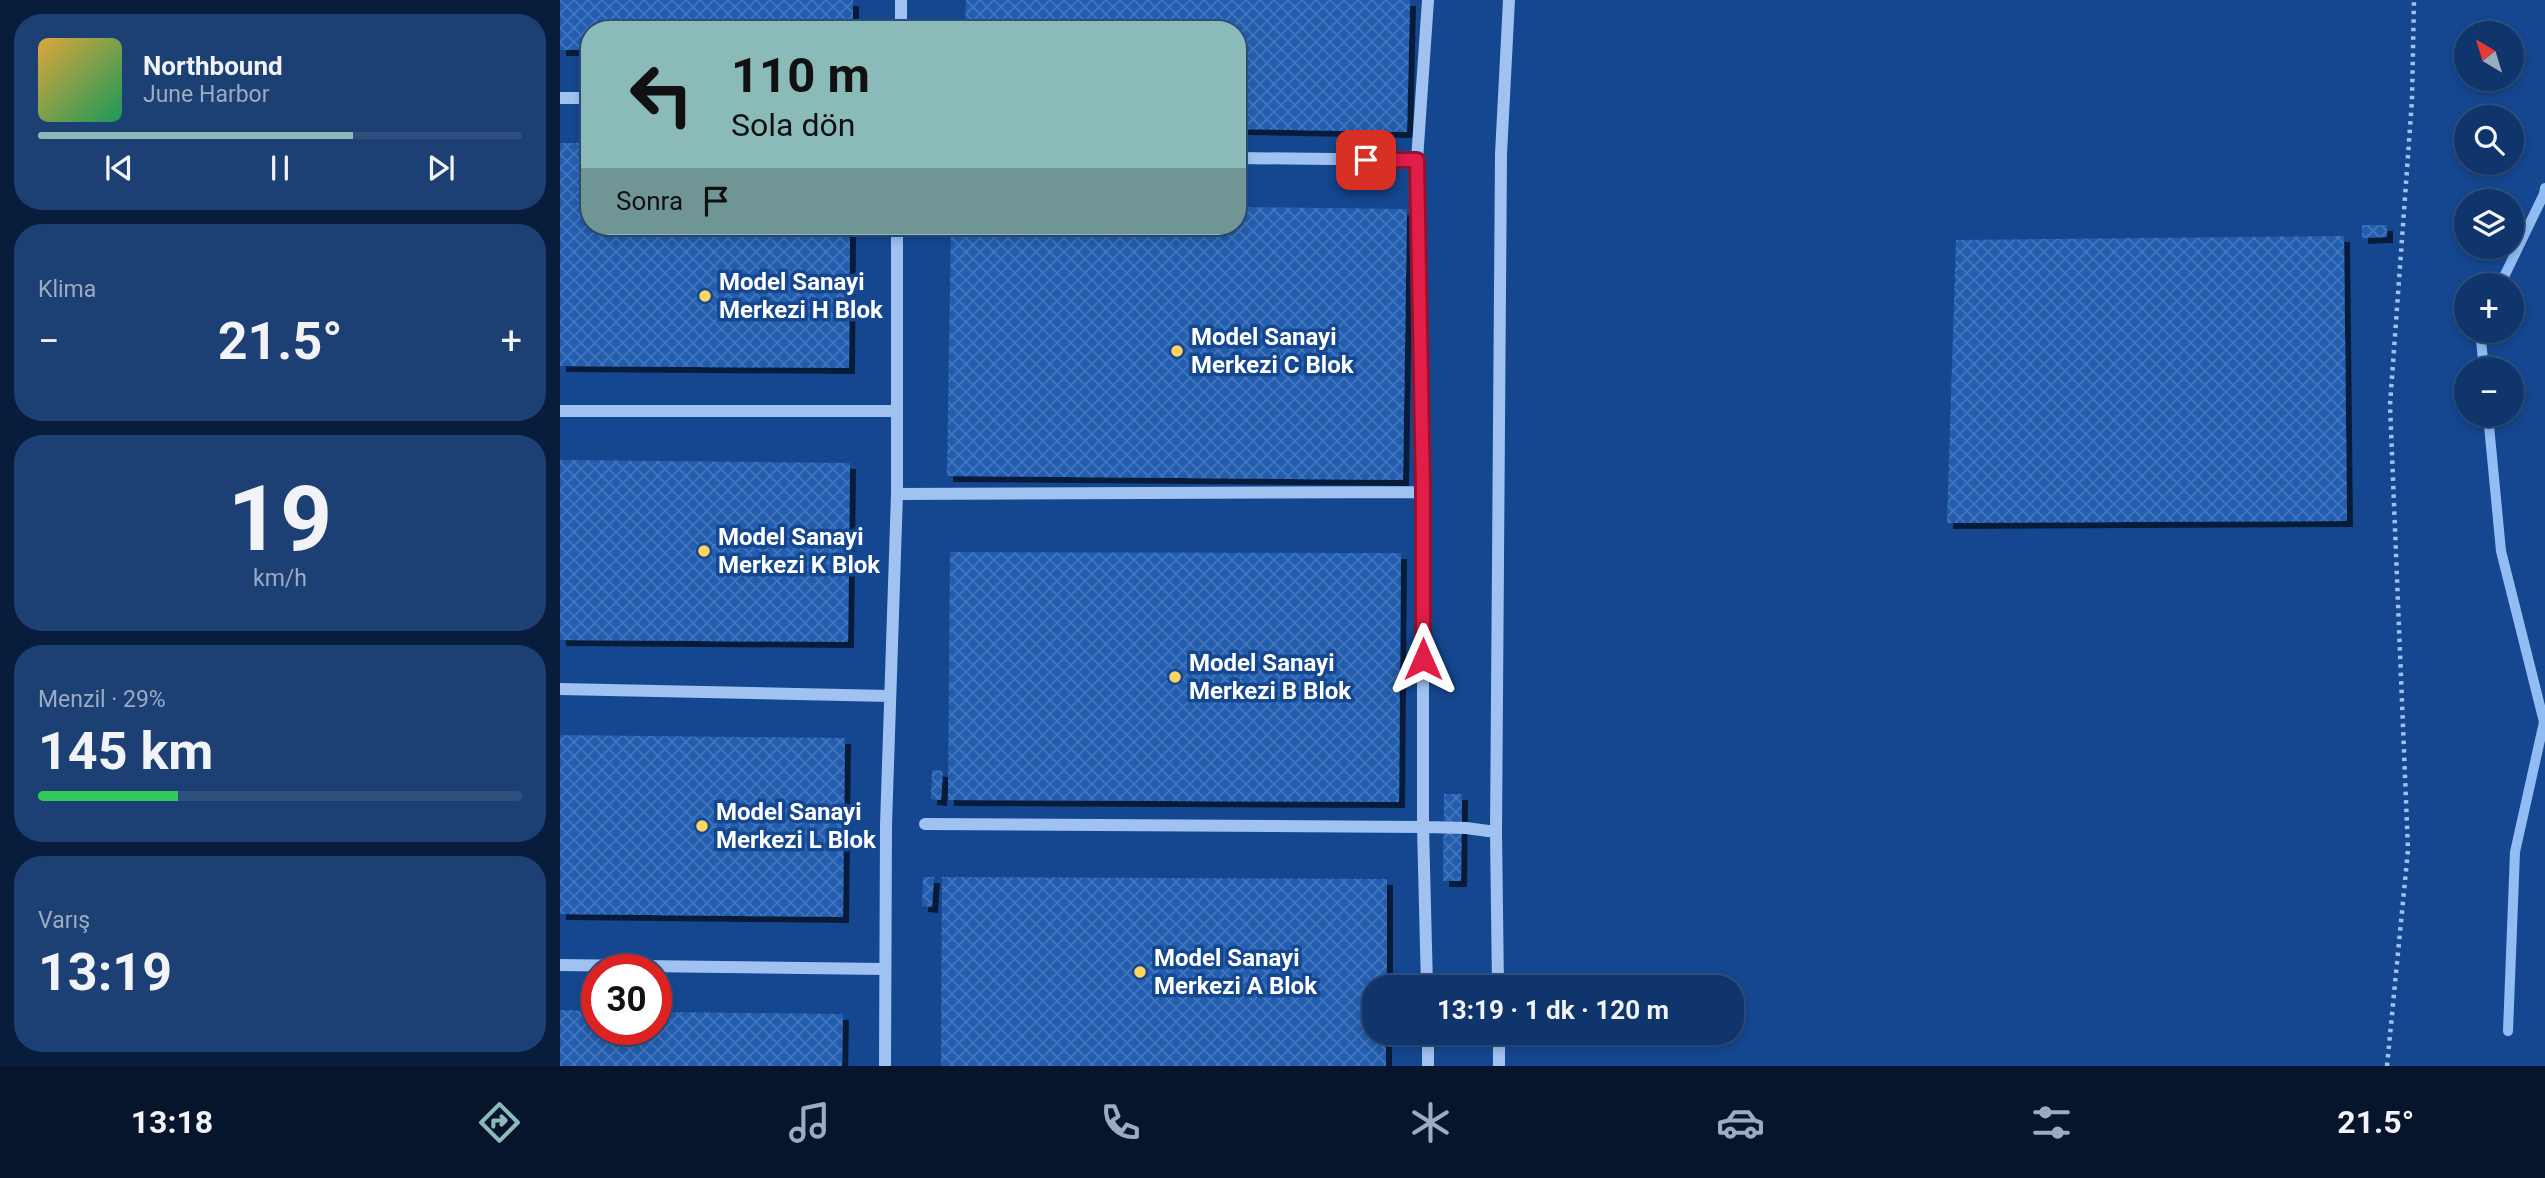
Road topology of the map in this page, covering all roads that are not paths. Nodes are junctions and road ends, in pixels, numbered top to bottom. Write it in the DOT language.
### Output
graph roads {
  1 [pos="901,0"];
  2 [pos="1428,0"];
  3 [pos="1509,0"];
  4 [pos="901,21"];
  5 [pos="560,98"];
  6 [pos="581,98"];
  7 [pos="1246,158"];
  8 [pos="1417,160"];
  9 [pos="897,235"];
  10 [pos="560,411"];
  11 [pos="897,411"];
  12 [pos="1423,492"];
  13 [pos="897,494"];
  14 [pos="560,688"];
  15 [pos="890,696"];
  16 [pos="925,824"];
  17 [pos="1423,827"];
  18 [pos="1496,832"];
  19 [pos="560,965"];
  20 [pos="885,969"];
  21 [pos="1427,975"];
  22 [pos="1498,975"];
  23 [pos="1428,1045"];
  24 [pos="1499,1045"];
  25 [pos="885,1066"];
  26 [pos="1428,1066"];
  27 [pos="1499,1066"];
  1 -- 4 [label="street"];
  2 -- 8 [label="street"];
  3 -- 18 [label="street"];
  5 -- 6 [label="street"];
  7 -- 8 [label="street"];
  8 -- 12 [label="street"];
  9 -- 11 [label="street"];
  10 -- 11 [label="street"];
  11 -- 13 [label="street"];
  12 -- 13 [label="street"];
  12 -- 17 [label="street"];
  13 -- 15 [label="street"];
  14 -- 15 [label="street"];
  15 -- 20 [label="street"];
  16 -- 17 [label="street"];
  17 -- 18 [label="street"];
  17 -- 21 [label="street"];
  18 -- 22 [label="street"];
  19 -- 20 [label="street"];
  20 -- 25 [label="street"];
  23 -- 26 [label="street"];
  24 -- 27 [label="street"];
}
